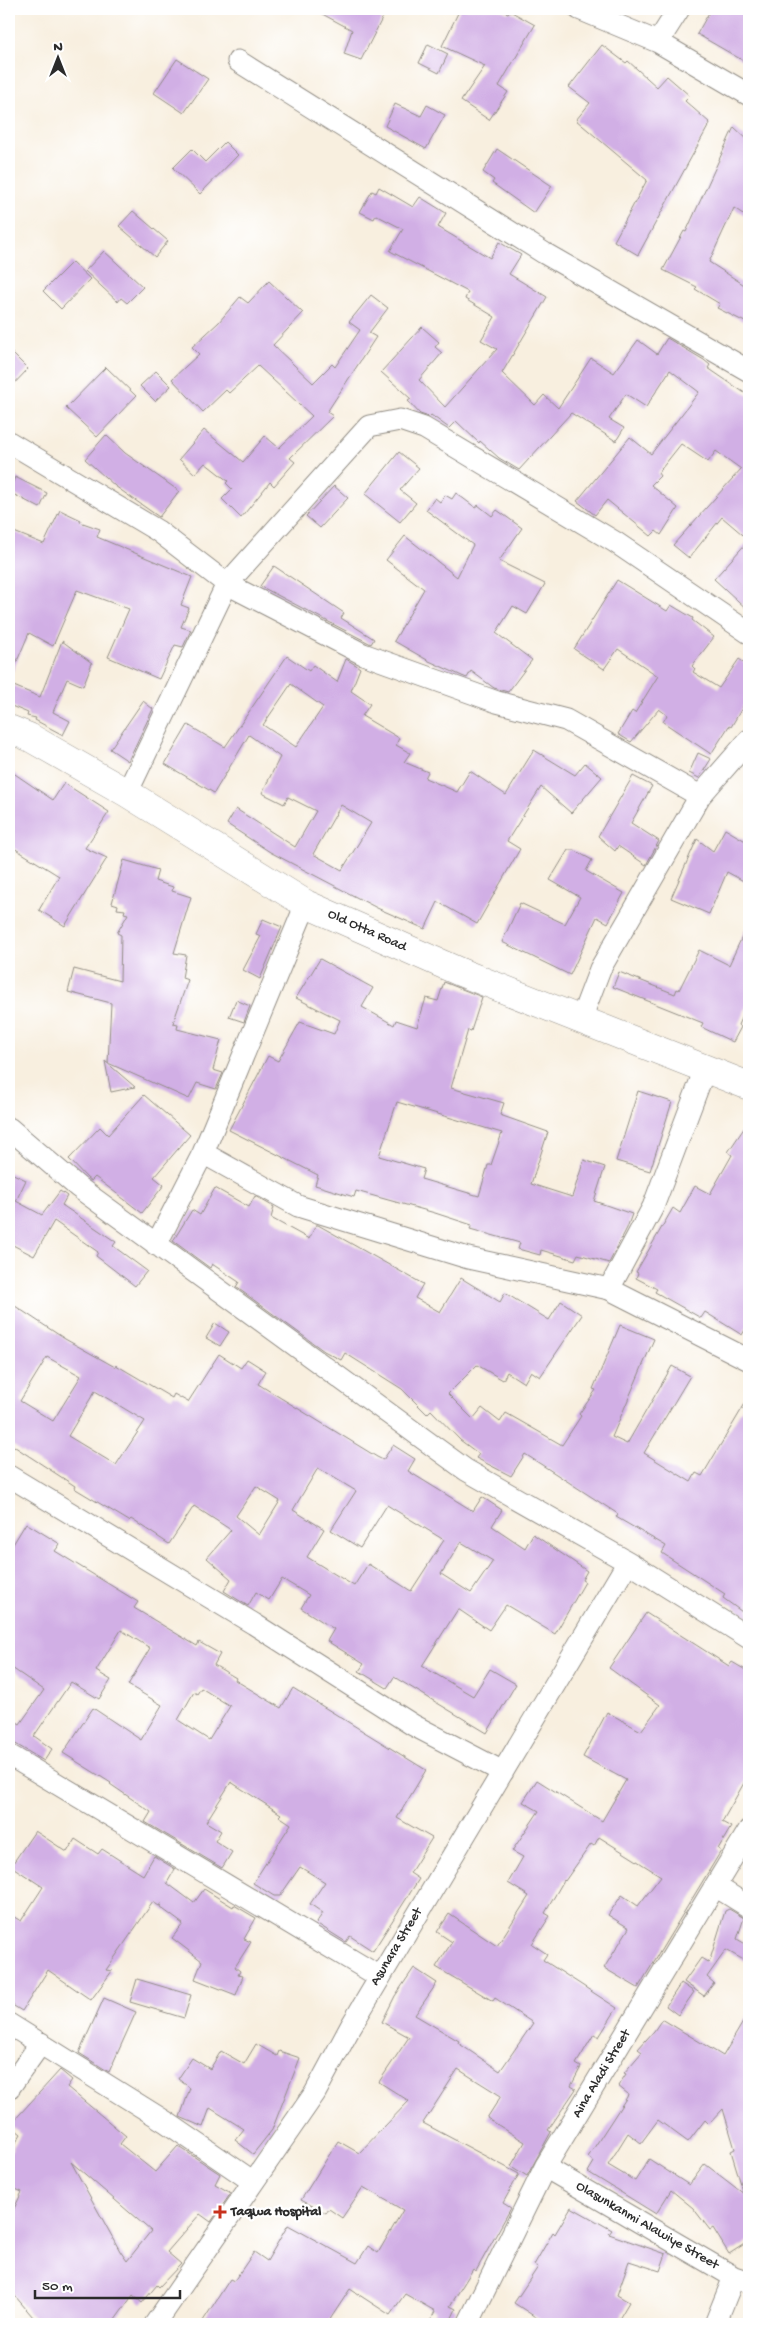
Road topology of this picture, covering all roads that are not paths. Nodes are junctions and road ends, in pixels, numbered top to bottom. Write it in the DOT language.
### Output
graph roads {
  1 [pos="579,9"];
  2 [pos="680,9"];
  3 [pos="658,42"];
  4 [pos="238,61"];
  5 [pos="749,95"];
  6 [pos="749,371"];
  7 [pos="9,442"];
  8 [pos="227,584"];
  9 [pos="749,634"];
  10 [pos="9,729"];
  11 [pos="749,740"];
  12 [pos="127,793"];
  13 [pos="700,796"];
  14 [pos="306,904"];
  15 [pos="581,1019"];
  16 [pos="705,1069"];
  17 [pos="749,1086"];
  18 [pos="9,1128"];
  19 [pos="203,1153"];
  20 [pos="156,1245"];
  21 [pos="609,1289"];
  22 [pos="749,1360"];
  23 [pos="9,1476"];
  24 [pos="628,1562"];
  25 [pos="749,1638"];
  26 [pos="9,1756"];
  27 [pos="503,1772"];
  28 [pos="749,1830"];
  29 [pos="717,1887"];
  30 [pos="749,1907"];
  31 [pos="380,1978"];
  32 [pos="9,2024"];
  33 [pos="42,2043"];
  34 [pos="9,2088"];
  35 [pos="545,2167"];
  36 [pos="252,2181"];
  37 [pos="742,2279"];
  38 [pos="155,2324"];
  39 [pos="468,2324"];
  40 [pos="715,2324"];
  1 -- 3 [label="street"];
  2 -- 3 [label="street"];
  3 -- 5 [label="street"];
  4 -- 6 [label="street"];
  7 -- 8 [label="street"];
  8 -- 9 [label="street"];
  8 -- 12 [label="street"];
  8 -- 13 [label="street"];
  10 -- 12 [label="street, Old Otta Road"];
  11 -- 13 [label="street"];
  12 -- 14 [label="street, Old Otta Road"];
  13 -- 15 [label="street"];
  14 -- 15 [label="street, Old Otta Road"];
  14 -- 19 [label="street"];
  15 -- 16 [label="street, Old Otta Road"];
  16 -- 17 [label="street, Old Otta Road"];
  16 -- 21 [label="street"];
  18 -- 20 [label="street"];
  19 -- 20 [label="street"];
  19 -- 21 [label="street"];
  20 -- 24 [label="street"];
  21 -- 22 [label="street"];
  23 -- 27 [label="street"];
  24 -- 25 [label="street"];
  24 -- 27 [label="street, Asunara Street"];
  26 -- 31 [label="street"];
  27 -- 31 [label="street, Asunara Street"];
  28 -- 29 [label="street, Aina Aladi Street"];
  29 -- 30 [label="street"];
  29 -- 35 [label="street, Aina Aladi Street"];
  31 -- 36 [label="street, Asunara Street"];
  32 -- 33 [label="street"];
  33 -- 34 [label="street"];
  33 -- 36 [label="street"];
  35 -- 37 [label="street, Olasunkanmi Alawiye Street"];
  35 -- 39 [label="street, Aina Aladi Street"];
  36 -- 38 [label="street, Asunara Street"];
  37 -- 40 [label="street"];
}
